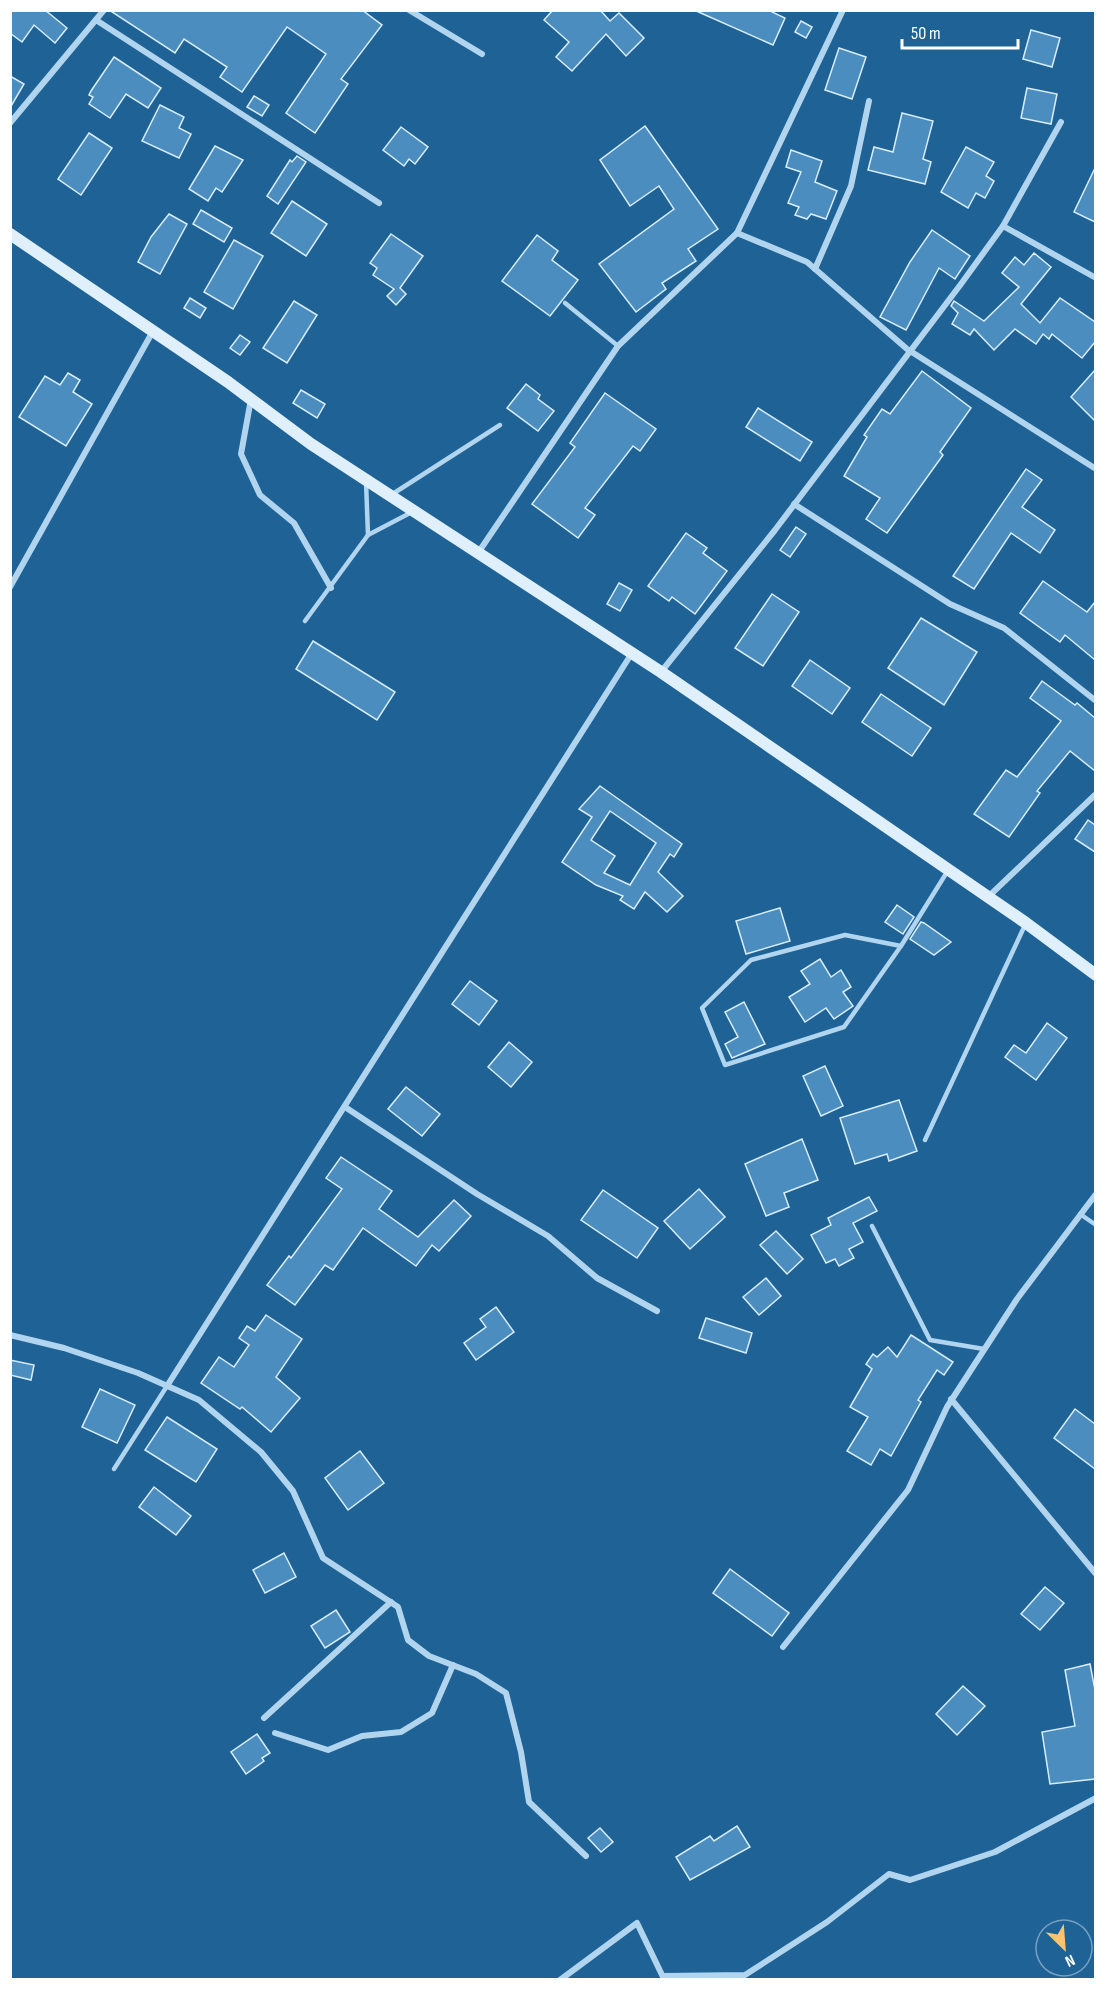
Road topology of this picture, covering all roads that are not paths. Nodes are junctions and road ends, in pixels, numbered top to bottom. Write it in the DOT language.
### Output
graph roads {
  1 [pos="104,10"];
  2 [pos="409,10"];
  3 [pos="843,10"];
  4 [pos="96,20"];
  5 [pos="482,54"];
  6 [pos="869,101"];
  7 [pos="10,123"];
  8 [pos="1061,123"];
  9 [pos="379,203"];
  10 [pos="1003,226"];
  11 [pos="737,233"];
  12 [pos="11,236"];
  13 [pos="814,269"];
  14 [pos="1095,278"];
  15 [pos="565,303"];
  16 [pos="153,331"];
  17 [pos="618,346"];
  18 [pos="910,351"];
  19 [pos="251,399"];
  20 [pos="500,425"];
  21 [pos="1095,469"];
  22 [pos="366,480"];
  23 [pos="390,495"];
  24 [pos="794,504"];
  25 [pos="414,511"];
  26 [pos="368,535"];
  27 [pos="478,553"];
  28 [pos="10,587"];
  29 [pos="331,588"];
  30 [pos="305,621"];
  31 [pos="632,652"];
  32 [pos="661,672"];
  33 [pos="1095,701"];
  34 [pos="1095,794"];
  35 [pos="949,870"];
  36 [pos="988,897"];
  37 [pos="1026,923"];
  38 [pos="901,946"];
  39 [pos="1095,975"];
  40 [pos="345,1107"];
  41 [pos="926,1140"];
  42 [pos="1095,1194"];
  43 [pos="1080,1214"];
  44 [pos="1095,1225"];
  45 [pos="872,1226"];
  46 [pos="657,1311"];
  47 [pos="10,1335"];
  48 [pos="984,1349"];
  49 [pos="167,1386"];
  50 [pos="951,1399"];
  51 [pos="114,1469"];
  52 [pos="1095,1574"];
  53 [pos="391,1602"];
  54 [pos="783,1647"];
  55 [pos="453,1665"];
  56 [pos="264,1718"];
  57 [pos="275,1733"];
  58 [pos="1095,1798"];
  59 [pos="586,1856"];
  60 [pos="664,1978"];
  61 [pos="560,1980"];
  1 -- 4 [label="street"];
  2 -- 5 [label="street"];
  3 -- 11 [label="street"];
  4 -- 7 [label="street"];
  4 -- 9 [label="street"];
  6 -- 13 [label="street"];
  8 -- 10 [label="street"];
  10 -- 14 [label="street"];
  10 -- 18 [label="street"];
  11 -- 13 [label="street"];
  11 -- 17 [label="street"];
  12 -- 16 [label="main road"];
  13 -- 18 [label="street"];
  15 -- 17 [label="lane"];
  16 -- 19 [label="main road"];
  16 -- 28 [label="street"];
  17 -- 27 [label="street"];
  18 -- 21 [label="street"];
  18 -- 24 [label="street"];
  19 -- 22 [label="main road"];
  19 -- 29 [label="street"];
  20 -- 23 [label="lane"];
  22 -- 23 [label="main road"];
  22 -- 26 [label="lane"];
  23 -- 25 [label="main road"];
  24 -- 32 [label="street"];
  24 -- 33 [label="street"];
  25 -- 26 [label="lane"];
  25 -- 27 [label="main road"];
  26 -- 29 [label="lane"];
  27 -- 31 [label="main road"];
  29 -- 30 [label="lane"];
  31 -- 32 [label="main road"];
  31 -- 40 [label="street"];
  32 -- 35 [label="main road"];
  34 -- 36 [label="street"];
  35 -- 36 [label="main road"];
  35 -- 38 [label="lane"];
  36 -- 37 [label="main road"];
  37 -- 39 [label="main road"];
  37 -- 41 [label="lane"];
  38 -- 38 [label="lane"];
  40 -- 46 [label="street"];
  40 -- 49 [label="street"];
  42 -- 43 [label="street"];
  43 -- 44 [label="lane"];
  43 -- 48 [label="street"];
  45 -- 48 [label="lane"];
  47 -- 49 [label="street"];
  48 -- 50 [label="street"];
  49 -- 51 [label="lane"];
  49 -- 53 [label="street"];
  50 -- 52 [label="street"];
  50 -- 54 [label="street"];
  53 -- 55 [label="street"];
  53 -- 56 [label="street"];
  55 -- 57 [label="street"];
  55 -- 59 [label="street"];
  58 -- 60 [label="street"];
  60 -- 61 [label="street"];
}
